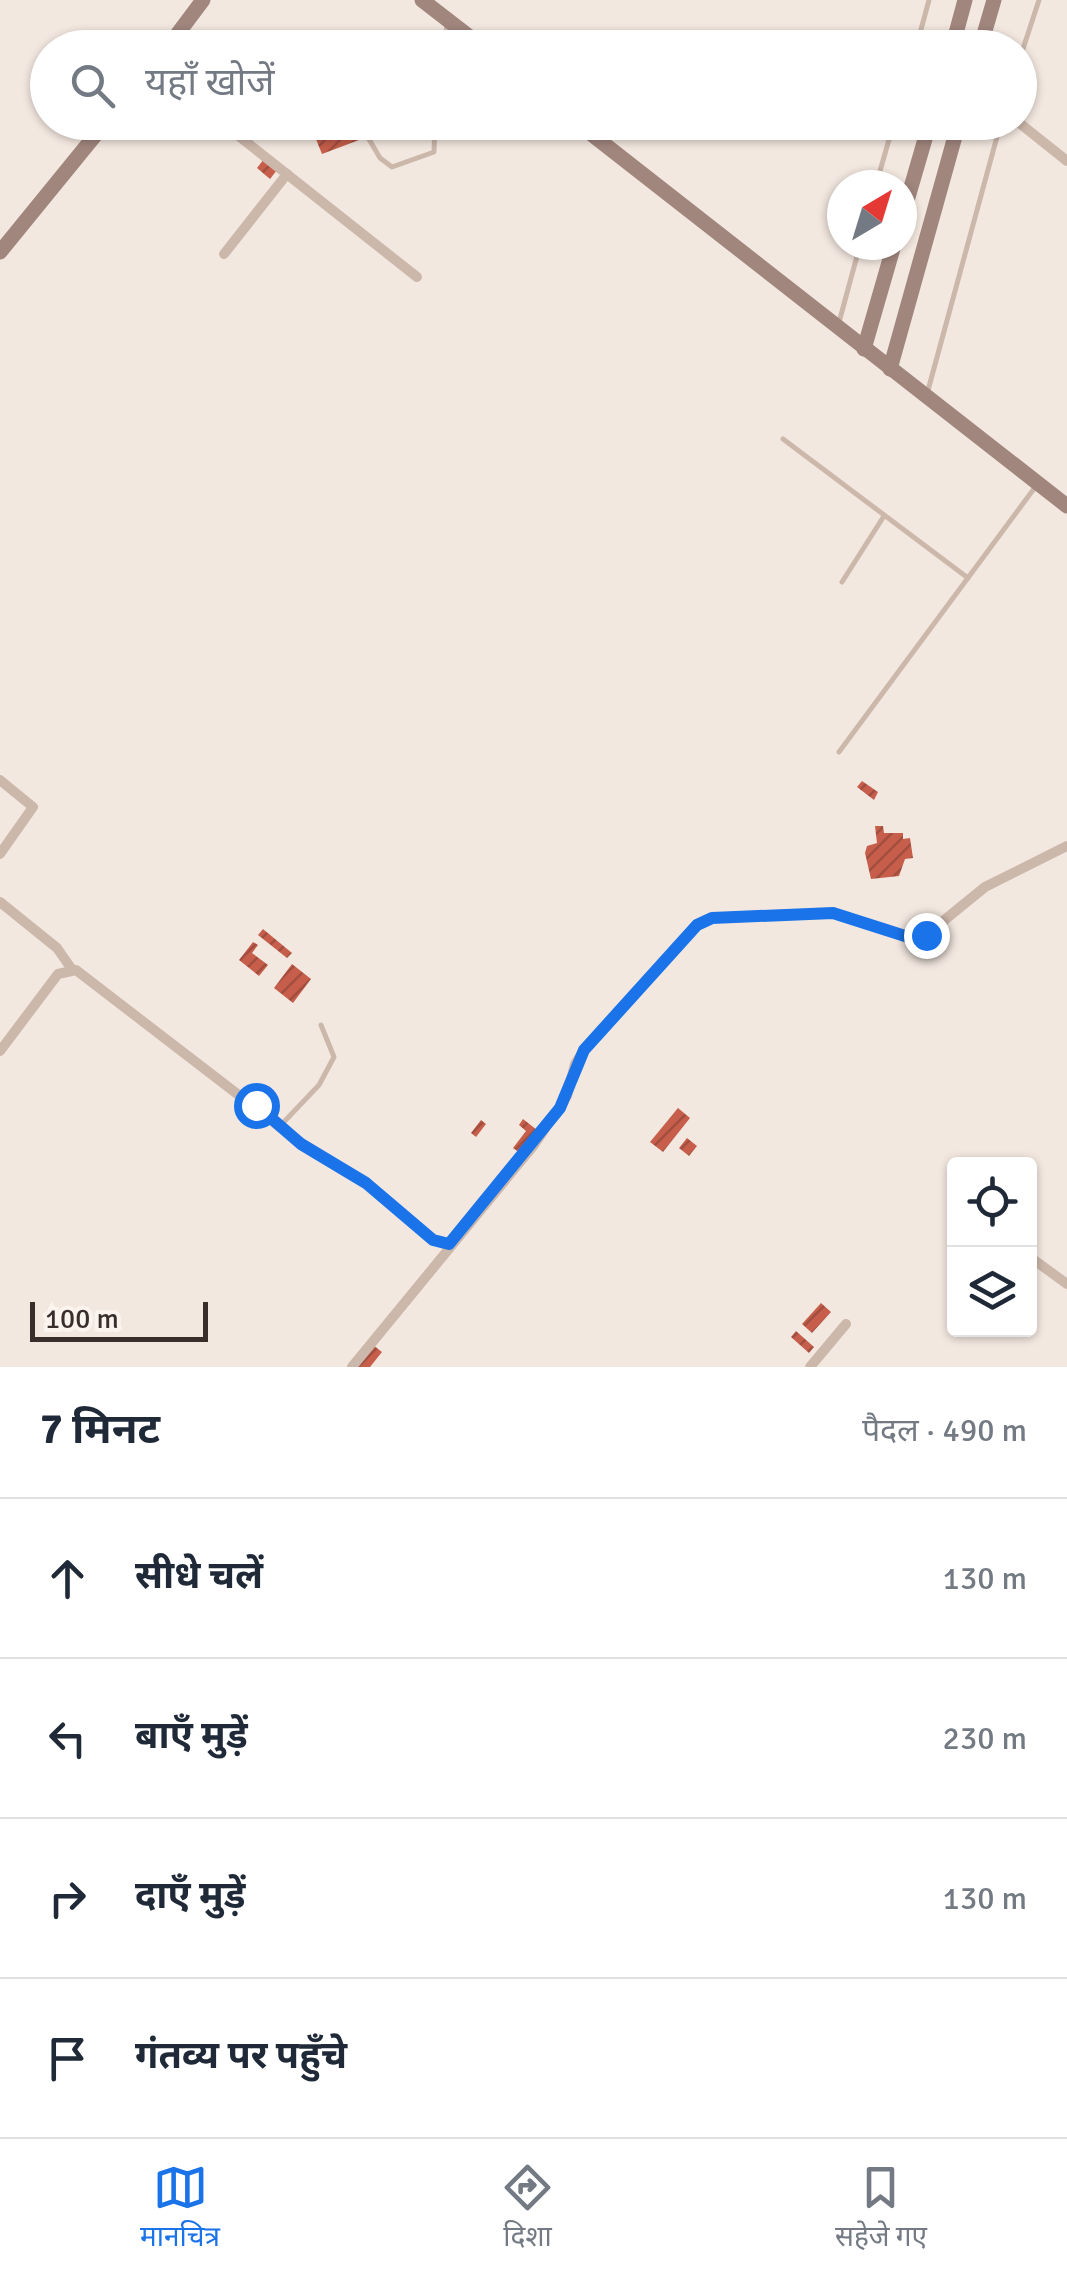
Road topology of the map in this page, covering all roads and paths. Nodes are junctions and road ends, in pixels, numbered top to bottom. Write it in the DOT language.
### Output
graph roads {
  1 [pos="202,0"];
  2 [pos="929,0"];
  3 [pos="966,0"];
  4 [pos="994,0"];
  5 [pos="1039,0"];
  6 [pos="430,2"];
  7 [pos="449,19"];
  8 [pos="180,30"];
  9 [pos="446,30"];
  10 [pos="462,30"];
  11 [pos="921,30"];
  12 [pos="957,30"];
  13 [pos="985,30"];
  14 [pos="1029,30"];
  15 [pos="1037,137"];
  16 [pos="91,140"];
  17 [pos="244,140"];
  18 [pos="370,140"];
  19 [pos="434,140"];
  20 [pos="599,140"];
  21 [pos="889,140"];
  22 [pos="925,140"];
  23 [pos="955,140"];
  24 [pos="997,140"];
  25 [pos="1067,161"];
  26 [pos="880,170"];
  27 [pos="916,170"];
  28 [pos="286,174"];
  29 [pos="0,252"];
  30 [pos="224,254"];
  31 [pos="856,260"];
  32 [pos="890,260"];
  33 [pos="417,278"];
  34 [pos="838,328"];
  35 [pos="864,349"];
  36 [pos="890,370"];
  37 [pos="926,397"];
  38 [pos="783,439"];
  39 [pos="1038,484"];
  40 [pos="1067,506"];
  41 [pos="884,516"];
  42 [pos="968,578"];
  43 [pos="842,582"];
  44 [pos="839,752"];
  45 [pos="0,780"];
  46 [pos="1067,846"];
  47 [pos="0,854"];
  48 [pos="0,902"];
  49 [pos="71,968"];
  50 [pos="320,1025"];
  51 [pos="0,1051"];
  52 [pos="281,1126"];
  53 [pos="449,1244"];
  54 [pos="1037,1262"];
  55 [pos="1067,1284"];
  56 [pos="846,1324"];
  57 [pos="352,1367"];
  58 [pos="810,1367"];
  1 -- 8 [label="street"];
  2 -- 11 [label="lane"];
  3 -- 12 [label="street"];
  4 -- 13 [label="street"];
  5 -- 14 [label="lane"];
  6 -- 7 [label="street"];
  7 -- 9 [label="lane"];
  7 -- 10 [label="street"];
  15 -- 25 [label="street"];
  16 -- 29 [label="street"];
  17 -- 28 [label="street"];
  18 -- 19 [label="lane"];
  20 -- 34 [label="street"];
  21 -- 26 [label="lane"];
  22 -- 27 [label="street"];
  23 -- 36 [label="street"];
  24 -- 37 [label="lane"];
  28 -- 30 [label="street"];
  28 -- 33 [label="street"];
  31 -- 34 [label="lane"];
  32 -- 35 [label="street"];
  34 -- 35 [label="street"];
  35 -- 36 [label="street"];
  36 -- 37 [label="street"];
  37 -- 39 [label="street"];
  38 -- 41 [label="lane"];
  39 -- 40 [label="street"];
  39 -- 42 [label="lane"];
  41 -- 42 [label="lane"];
  41 -- 43 [label="lane"];
  42 -- 44 [label="lane"];
  45 -- 47 [label="street"];
  46 -- 53 [label="street"];
  48 -- 49 [label="street"];
  49 -- 51 [label="street"];
  49 -- 52 [label="street"];
  50 -- 52 [label="lane"];
  52 -- 53 [label="street"];
  53 -- 57 [label="street"];
  54 -- 55 [label="street"];
  56 -- 58 [label="street"];
}
